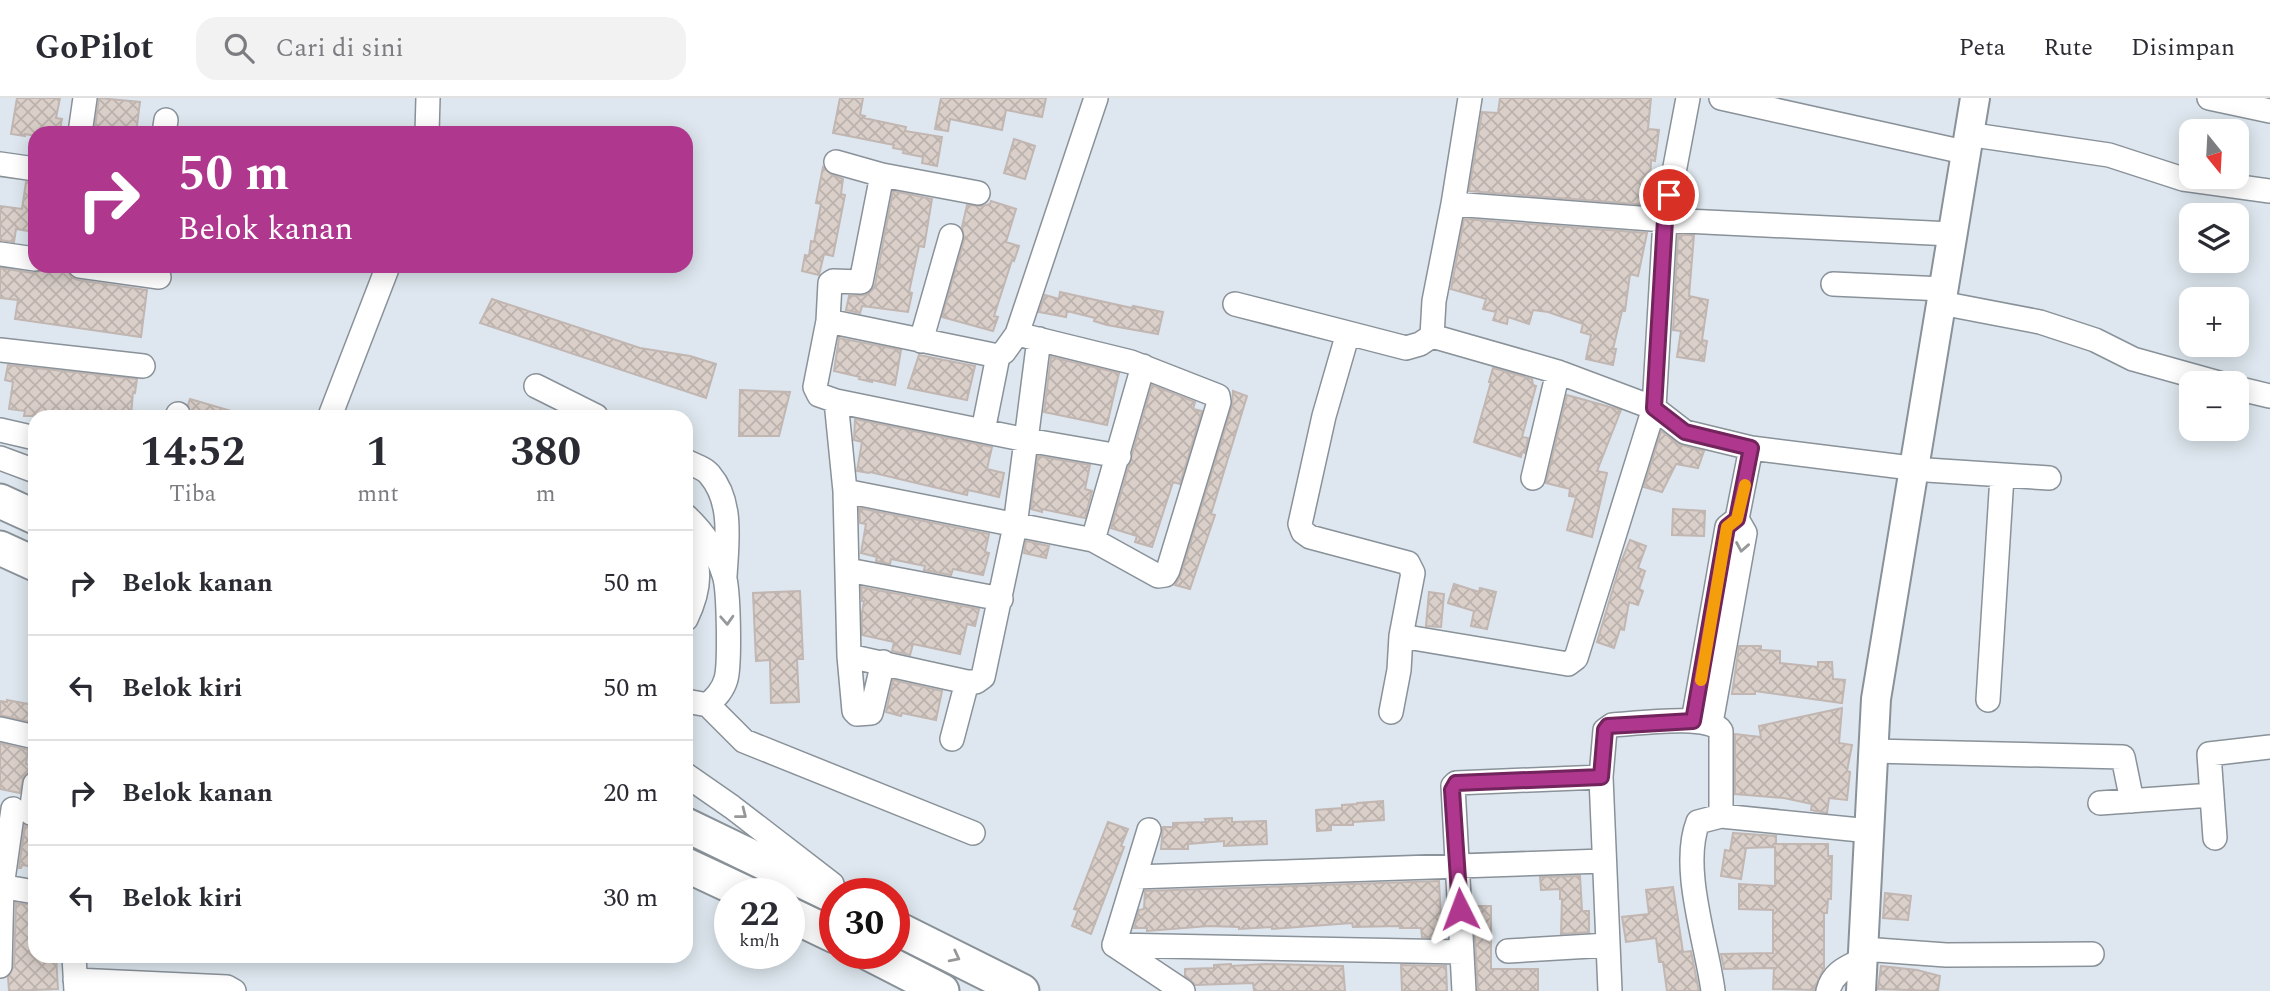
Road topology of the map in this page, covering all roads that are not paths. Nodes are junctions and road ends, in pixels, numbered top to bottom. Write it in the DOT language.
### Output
graph roads {
  1 [pos="85,98"];
  2 [pos="428,98"];
  3 [pos="1096,98"];
  4 [pos="1470,98"];
  5 [pos="1688,98"];
  6 [pos="1721,98"];
  7 [pos="1975,98"];
  8 [pos="2209,98"];
  9 [pos="2270,111"];
  10 [pos="81,126"];
  11 [pos="427,126"];
  12 [pos="1966,143"];
  13 [pos="836,162"];
  14 [pos="0,164"];
  15 [pos="28,168"];
  16 [pos="882,174"];
  17 [pos="2270,191"];
  18 [pos="978,193"];
  19 [pos="1453,204"];
  20 [pos="1665,220"];
  21 [pos="1951,234"];
  22 [pos="951,236"];
  23 [pos="0,254"];
  24 [pos="28,259"];
  25 [pos="126,273"];
  26 [pos="385,273"];
  27 [pos="159,278"];
  28 [pos="1833,284"];
  29 [pos="1942,296"];
  30 [pos="1235,304"];
  31 [pos="828,321"];
  32 [pos="1348,333"];
  33 [pos="1028,336"];
  34 [pos="1432,336"];
  35 [pos="921,341"];
  36 [pos="0,350"];
  37 [pos="998,356"];
  38 [pos="143,366"];
  39 [pos="1143,366"];
  40 [pos="1558,372"];
  41 [pos="2179,372"];
  42 [pos="536,386"];
  43 [pos="2249,391"];
  44 [pos="2270,396"];
  45 [pos="836,401"];
  46 [pos="1654,408"];
  47 [pos="332,410"];
  48 [pos="584,410"];
  49 [pos="0,430"];
  50 [pos="983,431"];
  51 [pos="28,436"];
  52 [pos="1027,440"];
  53 [pos="1751,448"];
  54 [pos="1119,456"];
  55 [pos="0,458"];
  56 [pos="693,464"];
  57 [pos="28,468"];
  58 [pos="1929,470"];
  59 [pos="2002,476"];
  60 [pos="1533,478"];
  61 [pos="2049,478"];
  62 [pos="845,491"];
  63 [pos="0,501"];
  64 [pos="28,514"];
  65 [pos="693,523"];
  66 [pos="1014,526"];
  67 [pos="1094,540"];
  68 [pos="0,548"];
  69 [pos="693,560"];
  70 [pos="28,561"];
  71 [pos="848,570"];
  72 [pos="725,576"];
  73 [pos="1001,599"];
  74 [pos="693,603"];
  75 [pos="1401,636"];
  76 [pos="849,656"];
  77 [pos="883,663"];
  78 [pos="967,682"];
  79 [pos="1988,700"];
  80 [pos="697,703"];
  81 [pos="1391,712"];
  82 [pos="1702,722"];
  83 [pos="0,729"];
  84 [pos="28,735"];
  85 [pos="953,739"];
  86 [pos="2270,747"];
  87 [pos="1872,751"];
  88 [pos="1601,777"];
  89 [pos="693,780"];
  90 [pos="2213,795"];
  91 [pos="2132,801"];
  92 [pos="2100,803"];
  93 [pos="20,811"];
  94 [pos="1721,816"];
  95 [pos="693,828"];
  96 [pos="1149,830"];
  97 [pos="1870,831"];
  98 [pos="973,833"];
  99 [pos="2215,838"];
  100 [pos="1604,861"];
  101 [pos="1457,866"];
  102 [pos="693,868"];
  103 [pos="1135,877"];
  104 [pos="714,878"];
  105 [pos="824,878"];
  106 [pos="1,887"];
  107 [pos="819,889"];
  108 [pos="28,891"];
  109 [pos="910,935"];
  110 [pos="1114,945"];
  111 [pos="1608,945"];
  112 [pos="1508,951"];
  113 [pos="1462,952"];
  114 [pos="1863,954"];
  115 [pos="2092,954"];
  116 [pos="74,963"];
  117 [pos="0,965"];
  118 [pos="899,969"];
  119 [pos="75,986"];
  120 [pos="234,991"];
  121 [pos="942,991"];
  122 [pos="1022,991"];
  123 [pos="1184,991"];
  124 [pos="1464,991"];
  125 [pos="1610,991"];
  126 [pos="1713,991"];
  127 [pos="1828,991"];
  128 [pos="1861,991"];
  1 -- 10 [label="street"];
  2 -- 11 [label="street"];
  3 -- 33 [label="street"];
  4 -- 19 [label="street"];
  5 -- 20 [label="street"];
  6 -- 12 [label="street"];
  7 -- 12 [label="main road"];
  8 -- 9 [label="street"];
  12 -- 17 [label="street"];
  12 -- 21 [label="main road"];
  13 -- 16 [label="street"];
  14 -- 15 [label="street"];
  16 -- 18 [label="street"];
  16 -- 31 [label="street"];
  19 -- 20 [label="street"];
  19 -- 34 [label="street"];
  20 -- 21 [label="street"];
  20 -- 46 [label="street"];
  21 -- 29 [label="main road"];
  22 -- 35 [label="street"];
  23 -- 24 [label="street"];
  25 -- 27 [label="street"];
  26 -- 47 [label="street"];
  28 -- 29 [label="street"];
  29 -- 41 [label="street"];
  29 -- 58 [label="main road"];
  30 -- 32 [label="street"];
  31 -- 35 [label="street"];
  31 -- 45 [label="street"];
  32 -- 34 [label="street"];
  32 -- 75 [label="street"];
  33 -- 37 [label="street"];
  33 -- 39 [label="street"];
  33 -- 52 [label="street"];
  34 -- 40 [label="street"];
  35 -- 37 [label="street"];
  36 -- 38 [label="street"];
  37 -- 50 [label="street"];
  39 -- 54 [label="street"];
  39 -- 67 [label="street"];
  40 -- 46 [label="street"];
  40 -- 60 [label="street"];
  42 -- 48 [label="street"];
  43 -- 44 [label="street"];
  45 -- 50 [label="street"];
  45 -- 62 [label="street"];
  46 -- 53 [label="street"];
  46 -- 75 [label="street"];
  49 -- 51 [label="street"];
  50 -- 52 [label="street"];
  52 -- 54 [label="street"];
  52 -- 66 [label="street"];
  53 -- 58 [label="street"];
  53 -- 82 [label="street"];
  54 -- 67 [label="street"];
  55 -- 57 [label="street"];
  56 -- 72 [label="street"];
  58 -- 59 [label="street"];
  58 -- 87 [label="main road"];
  59 -- 61 [label="street"];
  59 -- 79 [label="street"];
  62 -- 66 [label="street"];
  62 -- 71 [label="street"];
  63 -- 64 [label="highway"];
  65 -- 72 [label="street"];
  66 -- 67 [label="street"];
  66 -- 73 [label="street"];
  68 -- 70 [label="highway"];
  69 -- 74 [label="street"];
  71 -- 73 [label="street"];
  71 -- 76 [label="street"];
  72 -- 80 [label="street, one-way"];
  73 -- 78 [label="street"];
  75 -- 81 [label="street"];
  76 -- 77 [label="street"];
  76 -- 77 [label="street"];
  77 -- 78 [label="street"];
  78 -- 85 [label="street"];
  80 -- 98 [label="street"];
  82 -- 88 [label="street"];
  82 -- 94 [label="street"];
  83 -- 84 [label="street"];
  86 -- 90 [label="street"];
  87 -- 91 [label="street"];
  87 -- 97 [label="main road"];
  88 -- 100 [label="street"];
  88 -- 101 [label="street"];
  89 -- 105 [label="street, one-way"];
  90 -- 91 [label="street"];
  90 -- 99 [label="street"];
  91 -- 92 [label="street"];
  93 -- 106 [label="street"];
  94 -- 97 [label="street"];
  94 -- 126 [label="street"];
  95 -- 107 [label="highway"];
  96 -- 103 [label="street"];
  97 -- 114 [label="main road"];
  100 -- 101 [label="street"];
  100 -- 111 [label="street"];
  101 -- 103 [label="street"];
  101 -- 113 [label="street"];
  102 -- 104 [label="highway"];
  103 -- 110 [label="street"];
  106 -- 108 [label="street"];
  106 -- 117 [label="street"];
  109 -- 122 [label="highway, one-way"];
  110 -- 113 [label="street"];
  110 -- 123 [label="street"];
  111 -- 112 [label="street"];
  111 -- 125 [label="street"];
  113 -- 124 [label="street"];
  114 -- 115 [label="street"];
  114 -- 127 [label="street"];
  114 -- 128 [label="main road"];
  116 -- 119 [label="street"];
  118 -- 121 [label="highway"];
  119 -- 120 [label="street"];
}
